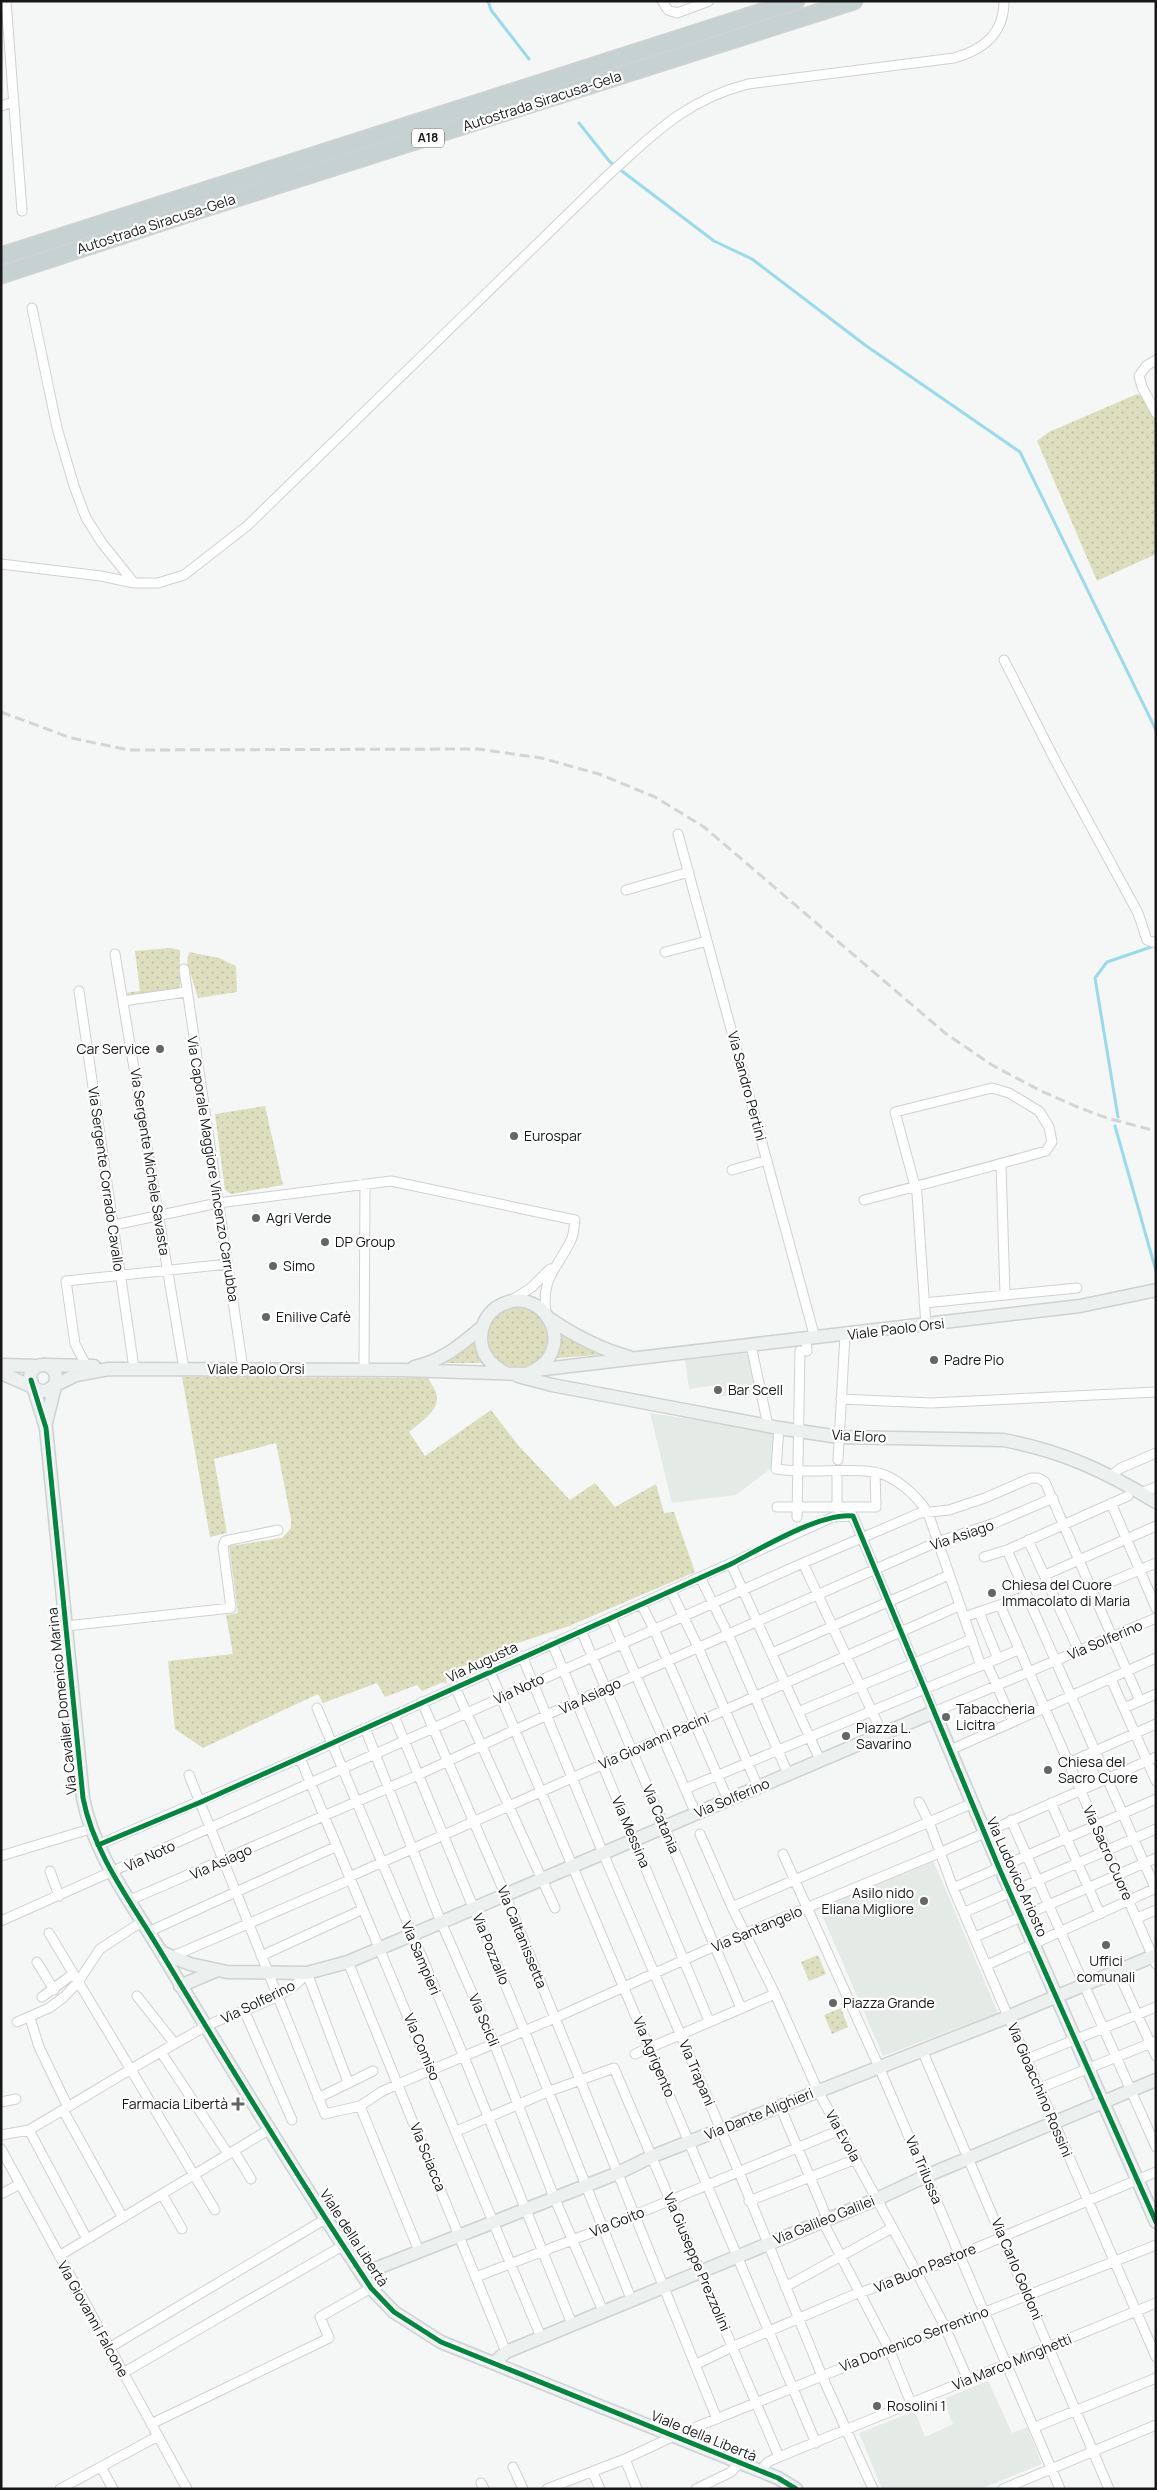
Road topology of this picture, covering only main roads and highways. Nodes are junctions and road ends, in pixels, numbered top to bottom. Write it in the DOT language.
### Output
graph roads {
  1 [pos="796,1"];
  2 [pos="854,1"];
  3 [pos="1,256"];
  4 [pos="1,275"];
  1 -- 3 [label="highway, Autostrada Siracusa-Gela / A18"];
  2 -- 4 [label="highway, Autostrada Siracusa-Gela / A18"];
}
